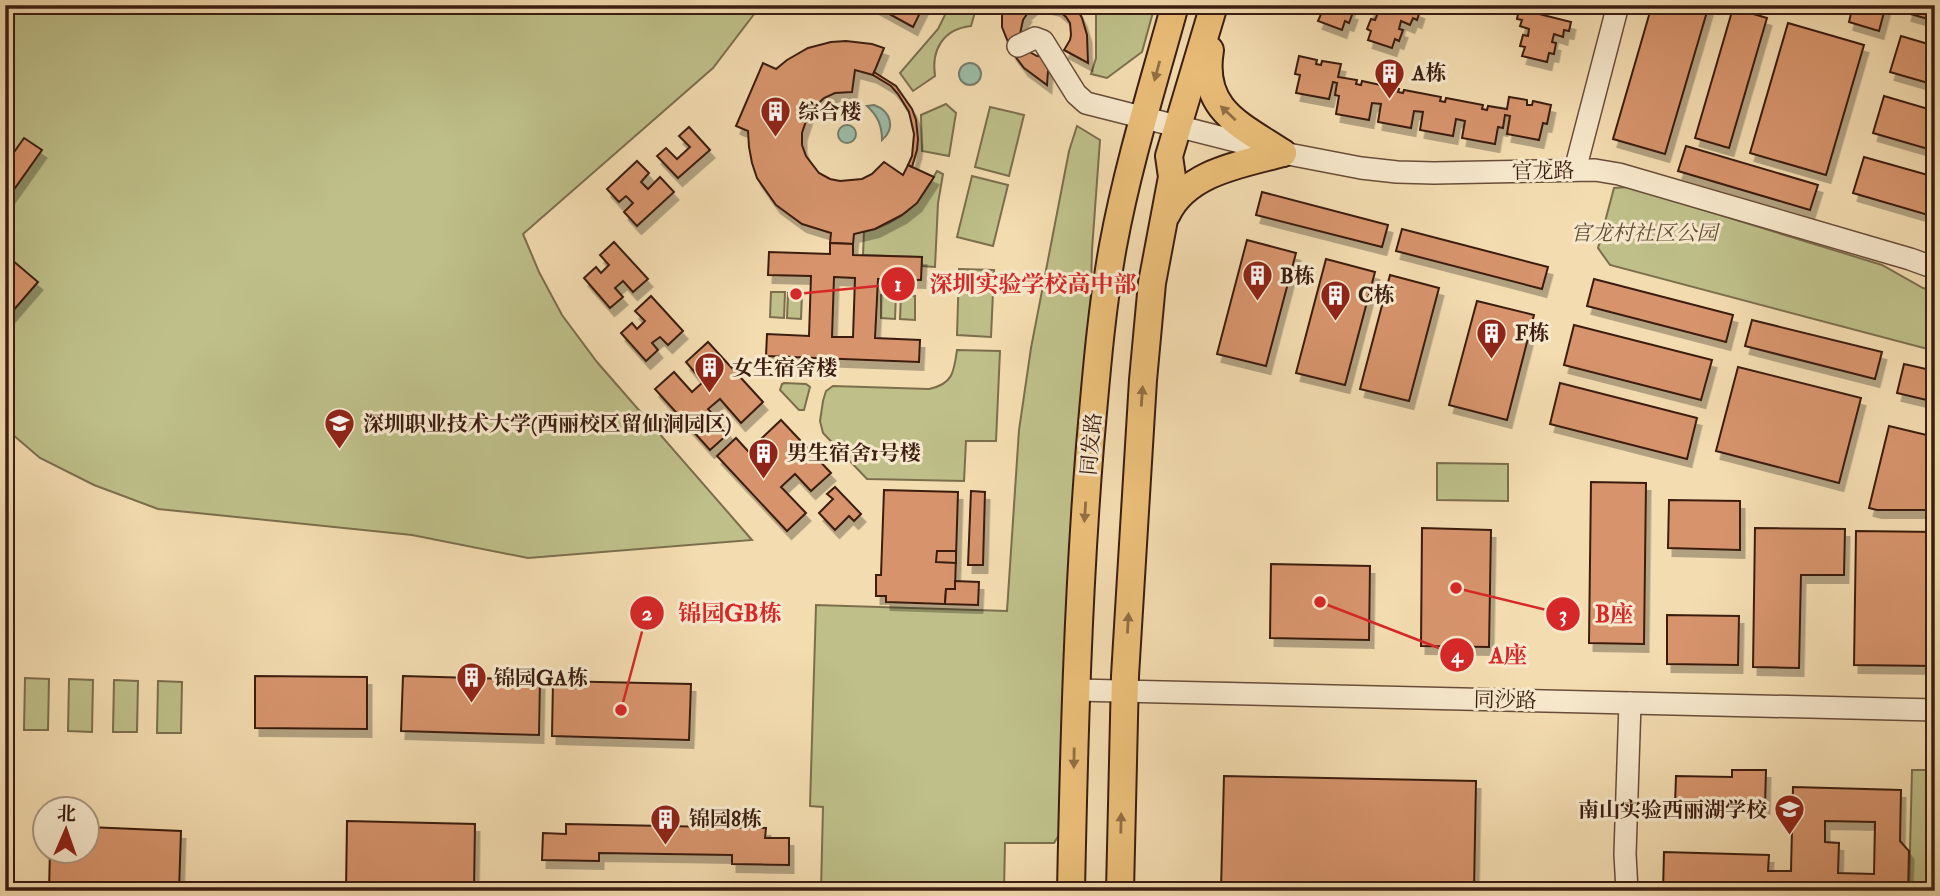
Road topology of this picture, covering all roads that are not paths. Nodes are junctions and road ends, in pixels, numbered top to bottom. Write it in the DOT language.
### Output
graph roads {
  1 [pos="1175,5"];
  2 [pos="1214,5"];
  3 [pos="1618,5"];
  4 [pos="1018,46"];
  5 [pos="1144,118"];
  6 [pos="1178,127"];
  7 [pos="1283,153"];
  8 [pos="1575,170"];
  9 [pos="1163,222"];
  10 [pos="1935,268"];
  11 [pos="1076,690"];
  12 [pos="1124,691"];
  13 [pos="1630,703"];
  14 [pos="1935,710"];
  15 [pos="1071,891"];
  16 [pos="1120,891"];
  17 [pos="1627,891"];
  1 -- 5 [label="main road, 同发路, one-way"];
  2 -- 6 [label="main road"];
  7 -- 2 [label="main road, one-way"];
  3 -- 8 [label="street"];
  4 -- 5 [label="street, 官龙路"];
  5 -- 6 [label="street, 官龙路"];
  5 -- 11 [label="main road, 同发路, one-way"];
  6 -- 7 [label="street, 官龙路"];
  6 -- 9 [label="main road"];
  7 -- 8 [label="street, 官龙路"];
  7 -- 9 [label="main road"];
  8 -- 10 [label="street, 官龙路"];
  12 -- 9 [label="main road, one-way"];
  11 -- 12 [label="street, 同沙路"];
  11 -- 15 [label="main road, 同发路, one-way"];
  12 -- 13 [label="street, 同沙路"];
  16 -- 12 [label="main road, one-way"];
  13 -- 14 [label="street, 同沙路"];
  13 -- 17 [label="street"];
}
